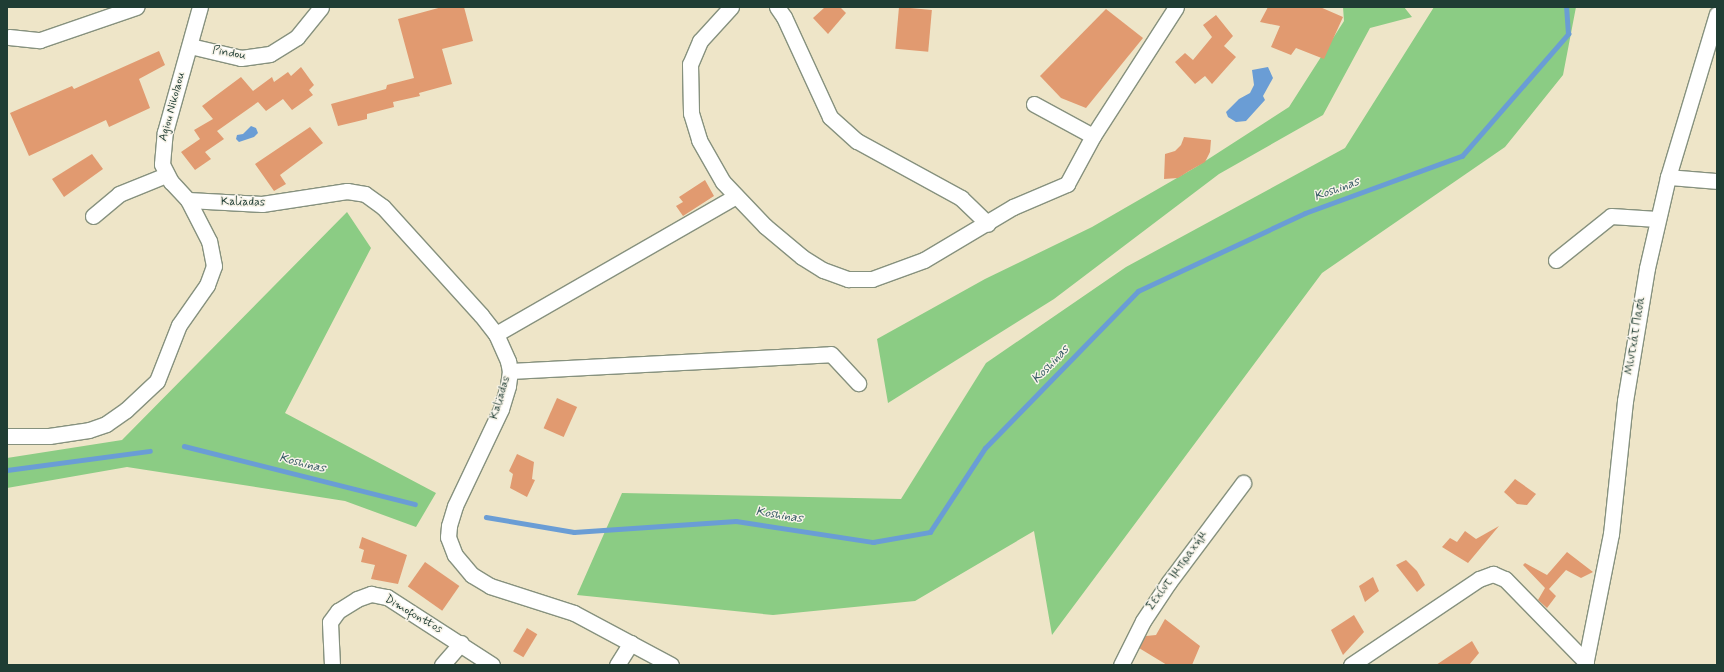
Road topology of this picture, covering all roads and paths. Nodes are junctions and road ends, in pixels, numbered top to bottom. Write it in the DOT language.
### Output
graph roads {
  1 [pos="136,7"];
  2 [pos="200,7"];
  3 [pos="321,7"];
  4 [pos="731,7"];
  5 [pos="777,7"];
  6 [pos="1176,7"];
  7 [pos="1717,16"];
  8 [pos="9,37"];
  9 [pos="190,46"];
  10 [pos="1034,104"];
  11 [pos="1093,136"];
  12 [pos="166,175"];
  13 [pos="1668,177"];
  14 [pos="1717,181"];
  15 [pos="734,197"];
  16 [pos="188,200"];
  17 [pos="93,216"];
  18 [pos="1657,219"];
  19 [pos="988,224"];
  20 [pos="1556,260"];
  21 [pos="496,334"];
  22 [pos="510,371"];
  23 [pos="858,383"];
  24 [pos="7,436"];
  25 [pos="1243,483"];
  26 [pos="461,643"];
  27 [pos="631,644"];
  28 [pos="1586,663"];
  29 [pos="332,665"];
  30 [pos="442,665"];
  31 [pos="492,665"];
  32 [pos="618,665"];
  33 [pos="671,665"];
  34 [pos="1121,665"];
  35 [pos="1352,665"];
  1 -- 8 [label="street"];
  2 -- 9 [label="street, Agiou Nikolaou"];
  3 -- 9 [label="street, Pindou"];
  4 -- 15 [label="street"];
  5 -- 19 [label="street"];
  6 -- 11 [label="street"];
  7 -- 13 [label="street, Μιντχάτ Πασά"];
  9 -- 12 [label="street, Agiou Nikolaou"];
  10 -- 11 [label="street"];
  11 -- 19 [label="street"];
  12 -- 16 [label="street, Agiou Nikolaou"];
  12 -- 17 [label="street"];
  13 -- 14 [label="street"];
  13 -- 18 [label="street, Μιντχάτ Πασά"];
  15 -- 19 [label="street"];
  15 -- 21 [label="street"];
  16 -- 21 [label="street, Kaliadas"];
  16 -- 24 [label="street, Agiou Nikolaou"];
  18 -- 20 [label="street"];
  18 -- 28 [label="street, Μιντχάτ Πασά"];
  21 -- 22 [label="street, Kaliadas"];
  22 -- 23 [label="street"];
  22 -- 27 [label="street, Kaliadas"];
  25 -- 34 [label="street, Σεχίντ Ιμπραχήμ"];
  26 -- 29 [label="street, Dimofonttos"];
  26 -- 30 [label="street"];
  26 -- 31 [label="street, Dimofonttos"];
  27 -- 32 [label="street"];
  27 -- 33 [label="street, Kaliadas"];
  28 -- 35 [label="street"];
}
